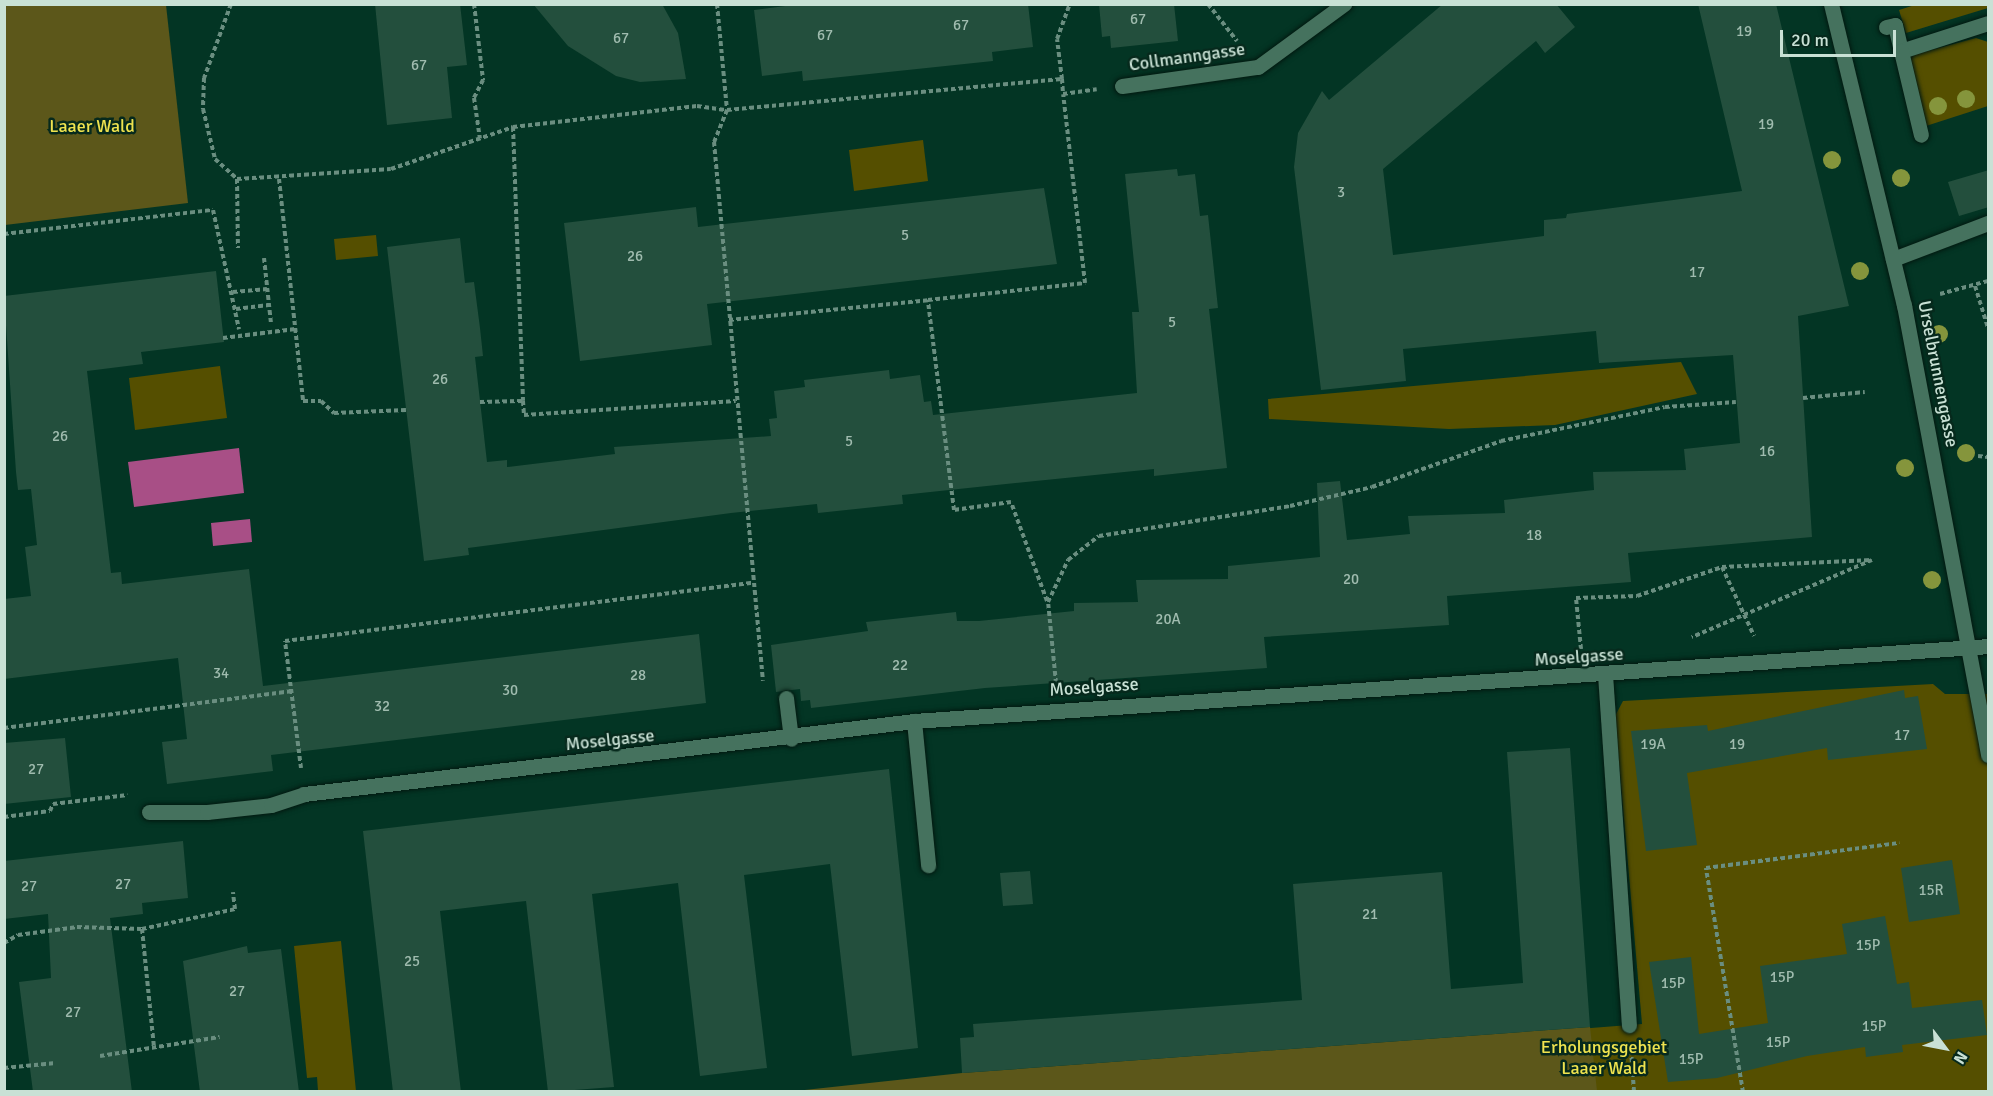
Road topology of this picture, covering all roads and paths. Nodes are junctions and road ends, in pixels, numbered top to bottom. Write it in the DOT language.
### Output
graph roads {
  1 [pos="231,4"];
  2 [pos="474,4"];
  3 [pos="717,4"];
  4 [pos="1070,4"];
  5 [pos="1208,4"];
  6 [pos="1344,4"];
  7 [pos="1831,4"];
  8 [pos="1989,23"];
  9 [pos="1886,27"];
  10 [pos="1901,51"];
  11 [pos="1258,66"];
  12 [pos="1062,79"];
  13 [pos="1122,86"];
  14 [pos="1063,94"];
  15 [pos="727,110"];
  16 [pos="513,127"];
  17 [pos="1921,135"];
  18 [pos="480,139"];
  19 [pos="279,178"];
  20 [pos="237,179"];
  21 [pos="1989,223"];
  22 [pos="4,234"];
  23 [pos="238,248"];
  24 [pos="264,258"];
  25 [pos="1893,259"];
  26 [pos="1989,281"];
  27 [pos="1975,286"];
  28 [pos="267,289"];
  29 [pos="233,292"];
  30 [pos="1940,294"];
  31 [pos="928,300"];
  32 [pos="269,304"];
  33 [pos="236,309"];
  34 [pos="729,320"];
  35 [pos="271,323"];
  36 [pos="1989,328"];
  37 [pos="239,329"];
  38 [pos="295,329"];
  39 [pos="224,338"];
  40 [pos="1866,392"];
  41 [pos="1803,398"];
  42 [pos="523,401"];
  43 [pos="736,401"];
  44 [pos="480,402"];
  45 [pos="1736,402"];
  46 [pos="406,410"];
  47 [pos="1978,456"];
  48 [pos="1989,457"];
  49 [pos="1722,567"];
  50 [pos="753,583"];
  51 [pos="1048,602"];
  52 [pos="1744,614"];
  53 [pos="1754,637"];
  54 [pos="1580,640"];
  55 [pos="1679,643"];
  56 [pos="1972,646"];
  57 [pos="1989,646"];
  58 [pos="1605,674"];
  59 [pos="764,688"];
  60 [pos="291,691"];
  61 [pos="786,698"];
  62 [pos="1058,708"];
  63 [pos="914,721"];
  64 [pos="4,729"];
  65 [pos="791,739"];
  66 [pos="1989,755"];
  67 [pos="131,794"];
  68 [pos="304,794"];
  69 [pos="149,812"];
  70 [pos="4,817"];
  71 [pos="1899,843"];
  72 [pos="928,865"];
  73 [pos="233,892"];
  74 [pos="142,929"];
  75 [pos="4,943"];
  76 [pos="1629,1025"];
  77 [pos="220,1037"];
  78 [pos="154,1047"];
  79 [pos="100,1056"];
  80 [pos="56,1063"];
  81 [pos="4,1068"];
  82 [pos="1634,1092"];
  83 [pos="1743,1092"];
  1 -- 20 [label="path"];
  2 -- 18 [label="path"];
  3 -- 15 [label="path"];
  4 -- 12 [label="path"];
  5 -- 11 [label="path"];
  6 -- 11 [label="street, Collmanngasse"];
  7 -- 25 [label="street, Urselbrunnengasse"];
  8 -- 10 [label="street"];
  9 -- 10 [label="street"];
  10 -- 17 [label="street"];
  11 -- 13 [label="street, Collmanngasse"];
  12 -- 14 [label="path"];
  12 -- 15 [label="path"];
  13 -- 14 [label="path"];
  14 -- 31 [label="path"];
  15 -- 16 [label="path"];
  15 -- 34 [label="path"];
  16 -- 18 [label="path"];
  16 -- 42 [label="path"];
  18 -- 19 [label="path"];
  19 -- 20 [label="path"];
  19 -- 38 [label="path"];
  20 -- 23 [label="path"];
  21 -- 25 [label="street"];
  22 -- 29 [label="path"];
  24 -- 28 [label="path"];
  25 -- 56 [label="street, Urselbrunnengasse"];
  26 -- 27 [label="path"];
  27 -- 30 [label="path"];
  27 -- 36 [label="path"];
  28 -- 29 [label="path"];
  28 -- 32 [label="path"];
  29 -- 33 [label="path"];
  31 -- 34 [label="path"];
  31 -- 51 [label="path"];
  32 -- 33 [label="path"];
  32 -- 35 [label="path"];
  33 -- 37 [label="path"];
  34 -- 43 [label="path"];
  38 -- 39 [label="path"];
  38 -- 46 [label="path"];
  40 -- 41 [label="path"];
  42 -- 43 [label="path"];
  42 -- 44 [label="path"];
  43 -- 50 [label="path"];
  45 -- 51 [label="path"];
  47 -- 48 [label="path"];
  49 -- 52 [label="path"];
  49 -- 52 [label="path"];
  49 -- 54 [label="path"];
  50 -- 59 [label="path"];
  50 -- 60 [label="path"];
  51 -- 62 [label="path"];
  52 -- 53 [label="path"];
  52 -- 55 [label="path"];
  56 -- 57 [label="street, Moselgasse"];
  56 -- 58 [label="street, Moselgasse"];
  56 -- 66 [label="street, Urselbrunnengasse"];
  58 -- 62 [label="street, Moselgasse"];
  58 -- 76 [label="street"];
  60 -- 64 [label="path"];
  60 -- 68 [label="path"];
  61 -- 65 [label="street"];
  62 -- 63 [label="street, Moselgasse"];
  63 -- 65 [label="street, Moselgasse"];
  63 -- 72 [label="street"];
  65 -- 68 [label="street, Moselgasse"];
  67 -- 70 [label="path"];
  68 -- 69 [label="street, Moselgasse"];
  71 -- 83 [label="path"];
  73 -- 74 [label="path"];
  74 -- 75 [label="path"];
  74 -- 78 [label="path"];
  76 -- 82 [label="path"];
  77 -- 78 [label="path"];
  78 -- 79 [label="path"];
  80 -- 81 [label="path"];
}
